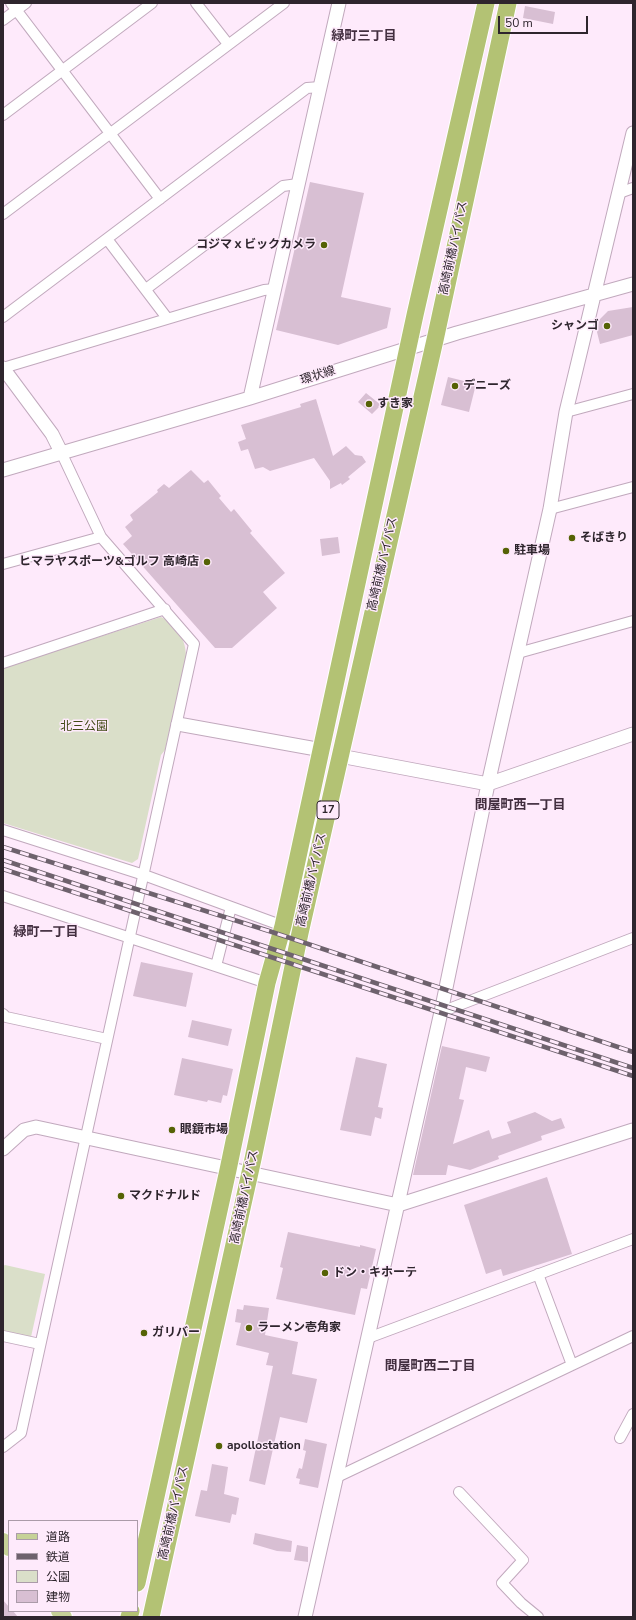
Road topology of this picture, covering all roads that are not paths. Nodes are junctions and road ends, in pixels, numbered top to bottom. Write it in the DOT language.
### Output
graph roads {
  1 [pos="26,3"];
  2 [pos="152,3"];
  3 [pos="196,3"];
  4 [pos="284,3"];
  5 [pos="339,3"];
  6 [pos="486,3"];
  7 [pos="508,3"];
  8 [pos="14,6"];
  9 [pos="3,20"];
  10 [pos="228,44"];
  11 [pos="62,71"];
  12 [pos="320,87"];
  13 [pos="3,115"];
  14 [pos="633,133"];
  15 [pos="110,134"];
  16 [pos="298,184"];
  17 [pos="633,188"];
  18 [pos="620,193"];
  19 [pos="160,199"];
  20 [pos="3,214"];
  21 [pos="107,239"];
  22 [pos="633,284"];
  23 [pos="146,289"];
  24 [pos="275,289"];
  25 [pos="593,296"];
  26 [pos="3,317"];
  27 [pos="167,318"];
  28 [pos="435,340"];
  29 [pos="408,348"];
  30 [pos="3,368"];
  31 [pos="633,394"];
  32 [pos="250,398"];
  33 [pos="566,412"];
  34 [pos="61,452"];
  35 [pos="3,470"];
  36 [pos="632,491"];
  37 [pos="550,509"];
  38 [pos="101,537"];
  39 [pos="3,564"];
  40 [pos="165,609"];
  41 [pos="633,621"];
  42 [pos="518,653"];
  43 [pos="3,663"];
  44 [pos="178,724"];
  45 [pos="632,738"];
  46 [pos="322,750"];
  47 [pos="340,756"];
  48 [pos="488,784"];
  49 [pos="3,830"];
  50 [pos="144,875"];
  51 [pos="3,896"];
  52 [pos="231,907"];
  53 [pos="283,926"];
  54 [pos="131,938"];
  55 [pos="633,938"];
  56 [pos="216,966"];
  57 [pos="267,983"];
  58 [pos="441,1012"];
  59 [pos="4,1017"];
  60 [pos="107,1039"];
  61 [pos="633,1130"];
  62 [pos="87,1139"];
  63 [pos="3,1149"];
  64 [pos="228,1170"];
  65 [pos="250,1175"];
  66 [pos="398,1206"];
  67 [pos="633,1239"];
  68 [pos="538,1274"];
  69 [pos="3,1336"];
  70 [pos="633,1336"];
  71 [pos="368,1338"];
  72 [pos="40,1344"];
  73 [pos="572,1365"];
  74 [pos="633,1414"];
  75 [pos="620,1438"];
  76 [pos="3,1447"];
  77 [pos="337,1477"];
  78 [pos="459,1492"];
  79 [pos="138,1578"];
  80 [pos="151,1617"];
  81 [pos="305,1617"];
  82 [pos="538,1617"];
  1 -- 8 [label="street"];
  2 -- 11 [label="street"];
  3 -- 10 [label="street"];
  4 -- 10 [label="street"];
  5 -- 12 [label="street"];
  6 -- 29 [label="highway, 高崎前橋バイパス / 17"];
  7 -- 28 [label="highway, 高崎前橋バイパス / 17"];
  8 -- 9 [label="street"];
  8 -- 11 [label="street"];
  10 -- 15 [label="street"];
  11 -- 13 [label="street"];
  11 -- 15 [label="street"];
  12 -- 16 [label="street"];
  12 -- 19 [label="street"];
  14 -- 18 [label="street"];
  15 -- 19 [label="street"];
  15 -- 20 [label="street"];
  16 -- 23 [label="street"];
  16 -- 24 [label="street"];
  17 -- 18 [label="street"];
  18 -- 25 [label="street"];
  19 -- 21 [label="street"];
  21 -- 23 [label="street"];
  21 -- 26 [label="street"];
  22 -- 25 [label="street, 環状線"];
  23 -- 27 [label="street"];
  24 -- 27 [label="street"];
  24 -- 32 [label="street"];
  25 -- 28 [label="street, 環状線"];
  25 -- 33 [label="street"];
  27 -- 30 [label="street"];
  28 -- 29 [label="street, 環状線"];
  28 -- 47 [label="highway, 高崎前橋バイパス / 17"];
  29 -- 32 [label="street, 環状線"];
  29 -- 46 [label="highway, 高崎前橋バイパス / 17"];
  30 -- 34 [label="street"];
  31 -- 33 [label="street"];
  32 -- 34 [label="street, 環状線"];
  33 -- 37 [label="street"];
  34 -- 35 [label="street, 環状線"];
  34 -- 38 [label="street"];
  36 -- 37 [label="street"];
  37 -- 42 [label="street"];
  38 -- 39 [label="street"];
  38 -- 40 [label="street"];
  40 -- 43 [label="street"];
  40 -- 44 [label="street"];
  41 -- 42 [label="street"];
  42 -- 48 [label="street"];
  44 -- 46 [label="street"];
  44 -- 50 [label="street"];
  45 -- 48 [label="street"];
  46 -- 53 [label="highway, 高崎前橋バイパス / 17"];
  47 -- 48 [label="street"];
  47 -- 65 [label="highway, 高崎前橋バイパス / 17"];
  48 -- 58 [label="street"];
  49 -- 50 [label="street"];
  50 -- 52 [label="street"];
  50 -- 54 [label="street"];
  51 -- 54 [label="street"];
  52 -- 53 [label="street"];
  52 -- 56 [label="street"];
  53 -- 57 [label="highway, 高崎前橋バイパス / 17"];
  54 -- 56 [label="street"];
  54 -- 60 [label="street"];
  55 -- 58 [label="street"];
  56 -- 57 [label="street"];
  57 -- 64 [label="highway, 高崎前橋バイパス / 17"];
  58 -- 66 [label="street"];
  59 -- 60 [label="street"];
  60 -- 62 [label="street"];
  61 -- 66 [label="street"];
  62 -- 63 [label="street"];
  62 -- 64 [label="street"];
  62 -- 72 [label="street"];
  64 -- 65 [label="street"];
  64 -- 79 [label="highway, 高崎前橋バイパス / 17"];
  65 -- 66 [label="street"];
  65 -- 80 [label="highway, 高崎前橋バイパス / 17"];
  66 -- 71 [label="street"];
  67 -- 68 [label="street"];
  68 -- 71 [label="street"];
  68 -- 73 [label="street"];
  69 -- 72 [label="street"];
  70 -- 73 [label="street"];
  71 -- 77 [label="street"];
  72 -- 76 [label="street"];
  73 -- 77 [label="street"];
  74 -- 75 [label="street"];
  77 -- 81 [label="street"];
  78 -- 82 [label="street"];
}
